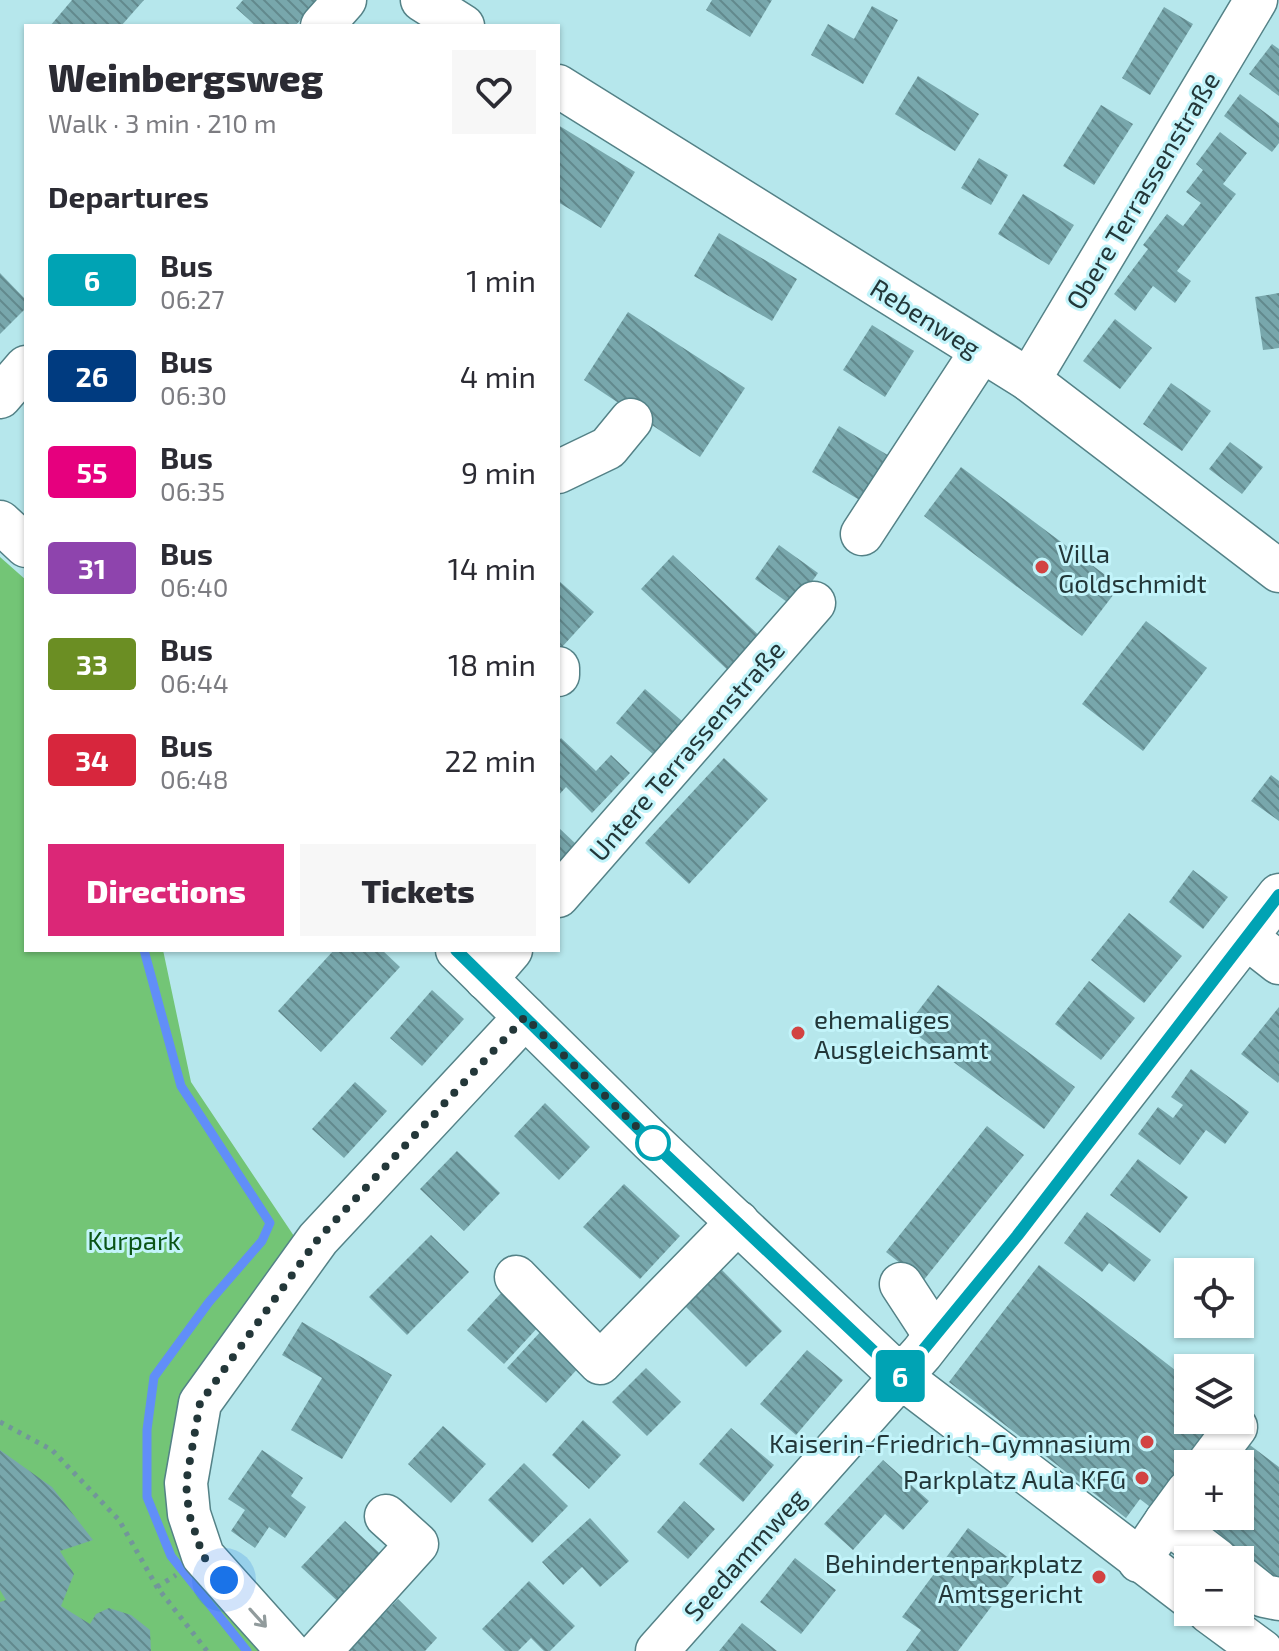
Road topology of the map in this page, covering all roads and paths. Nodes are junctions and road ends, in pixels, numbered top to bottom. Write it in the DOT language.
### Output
graph roads {
  1 [pos="345,0"];
  2 [pos="422,0"];
  3 [pos="1256,0"];
  4 [pos="324,24"];
  5 [pos="460,24"];
  6 [pos="560,87"];
  7 [pos="981,352"];
  8 [pos="24,369"];
  9 [pos="1029,380"];
  10 [pos="0,397"];
  11 [pos="631,420"];
  12 [pos="560,471"];
  13 [pos="0,522"];
  14 [pos="862,534"];
  15 [pos="24,544"];
  16 [pos="1279,571"];
  17 [pos="814,603"];
  18 [pos="560,894"];
  19 [pos="1279,895"];
  20 [pos="1247,938"];
  21 [pos="463,952"];
  22 [pos="1279,963"];
  23 [pos="498,964"];
  24 [pos="525,1017"];
  25 [pos="738,1222"];
  26 [pos="516,1277"];
  27 [pos="901,1284"];
  28 [pos="935,1336"];
  29 [pos="901,1377"];
  30 [pos="0,1422"];
  31 [pos="1231,1434"];
  32 [pos="1219,1450"];
  33 [pos="1174,1510"];
  34 [pos="386,1516"];
  35 [pos="1139,1561"];
  36 [pos="174,1577"];
  37 [pos="1174,1586"];
  38 [pos="157,1587"];
  39 [pos="1254,1588"];
  40 [pos="1279,1599"];
  41 [pos="1228,1626"];
  42 [pos="207,1651"];
  43 [pos="288,1651"];
  44 [pos="320,1651"];
  45 [pos="657,1651"];
  46 [pos="1262,1651"];
  1 -- 4 [label="street"];
  2 -- 5 [label="street"];
  3 -- 9 [label="street, Obere Terrassenstraße"];
  6 -- 7 [label="street, Rebenweg"];
  7 -- 9 [label="street, Rebenweg"];
  7 -- 14 [label="street"];
  8 -- 10 [label="street"];
  9 -- 16 [label="street, Rebenweg"];
  11 -- 12 [label="street"];
  13 -- 15 [label="street"];
  17 -- 18 [label="street, Untere Terrassenstraße"];
  19 -- 20 [label="street, Seedammweg"];
  20 -- 22 [label="street"];
  20 -- 28 [label="street, Seedammweg"];
  21 -- 23 [label="street"];
  23 -- 24 [label="street"];
  24 -- 25 [label="street"];
  24 -- 43 [label="street, one-way"];
  25 -- 26 [label="street"];
  25 -- 29 [label="street"];
  27 -- 28 [label="street"];
  28 -- 29 [label="street, Seedammweg"];
  29 -- 35 [label="street"];
  29 -- 45 [label="street, Seedammweg"];
  30 -- 38 [label="path"];
  31 -- 32 [label="street"];
  33 -- 35 [label="street"];
  34 -- 44 [label="street"];
  35 -- 37 [label="street"];
  36 -- 38 [label="path"];
  38 -- 42 [label="path"];
  39 -- 40 [label="street"];
  41 -- 46 [label="street"];
}
